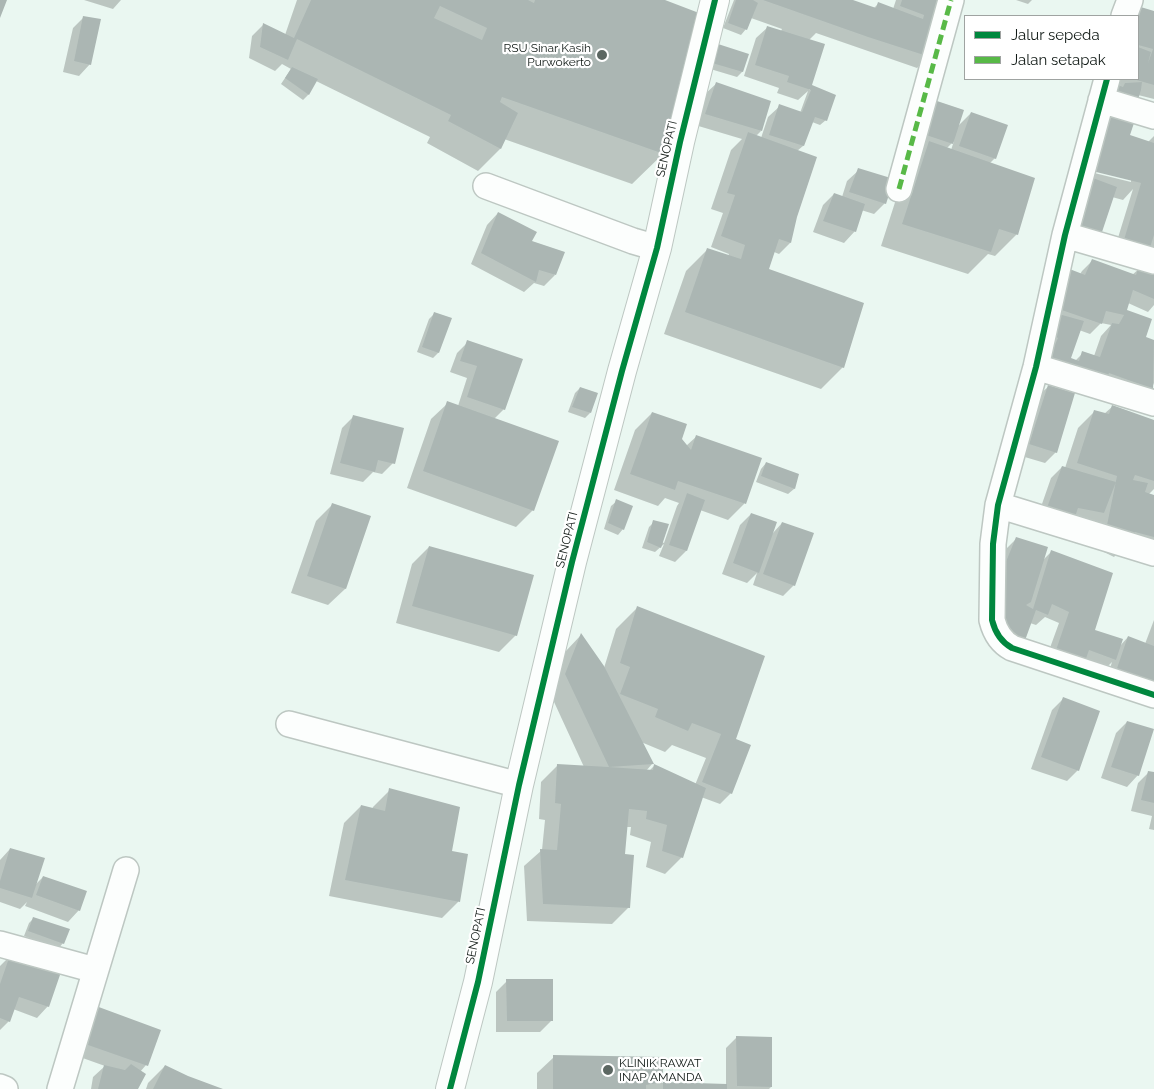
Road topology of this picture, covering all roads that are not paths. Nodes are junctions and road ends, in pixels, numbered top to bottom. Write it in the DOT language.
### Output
graph roads {
  1 [pos="715,0"];
  2 [pos="951,0"];
  3 [pos="1130,0"];
  4 [pos="1124,15"];
  5 [pos="1104,89"];
  6 [pos="1154,116"];
  7 [pos="486,186"];
  8 [pos="899,189"];
  9 [pos="1066,235"];
  10 [pos="657,248"];
  11 [pos="1154,261"];
  12 [pos="1036,367"];
  13 [pos="1154,403"];
  14 [pos="998,505"];
  15 [pos="1154,553"];
  16 [pos="1154,695"];
  17 [pos="289,724"];
  18 [pos="519,785"];
  19 [pos="126,870"];
  20 [pos="0,944"];
  21 [pos="95,970"];
  22 [pos="0,1087"];
  23 [pos="6,1089"];
  24 [pos="60,1089"];
  25 [pos="450,1089"];
  1 -- 10 [label="street, SENOPATI"];
  2 -- 8 [label="street"];
  3 -- 4 [label="street"];
  5 -- 6 [label="street"];
  5 -- 9 [label="street"];
  7 -- 10 [label="street"];
  9 -- 11 [label="street"];
  9 -- 12 [label="street"];
  10 -- 18 [label="street, SENOPATI"];
  12 -- 13 [label="street"];
  12 -- 14 [label="street"];
  14 -- 15 [label="street"];
  14 -- 16 [label="street"];
  17 -- 18 [label="street"];
  18 -- 25 [label="street, SENOPATI"];
  19 -- 21 [label="street"];
  20 -- 21 [label="street"];
  21 -- 24 [label="street"];
  22 -- 23 [label="street"];
}
